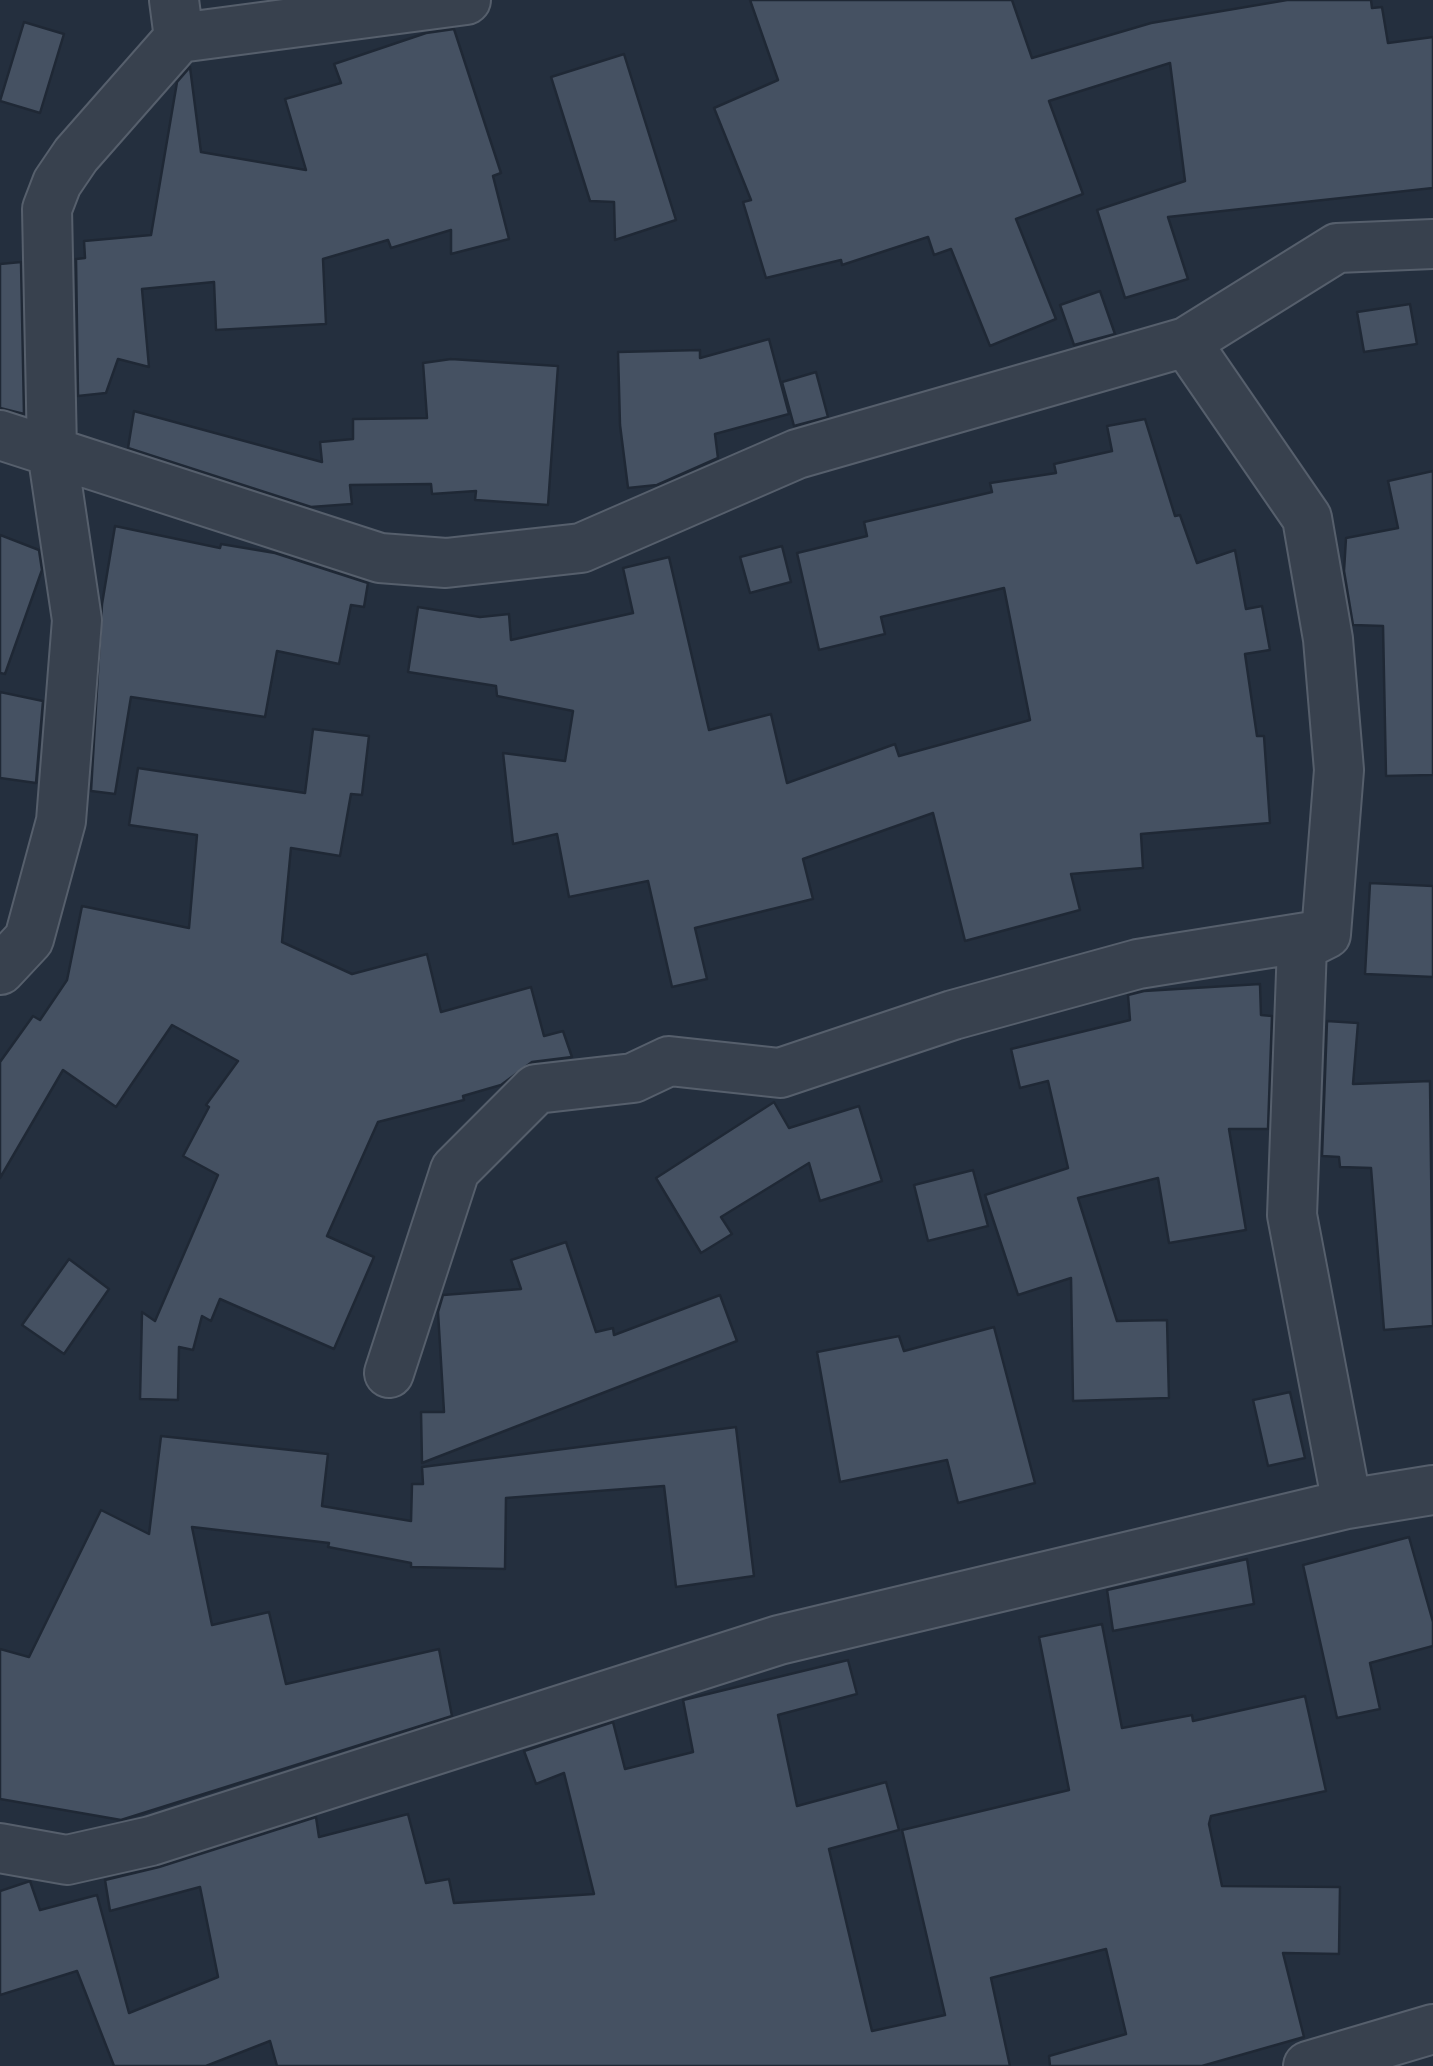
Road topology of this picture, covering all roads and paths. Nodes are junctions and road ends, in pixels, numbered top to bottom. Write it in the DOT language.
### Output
graph roads {
  1 [pos="466,0"];
  2 [pos="176,19"];
  3 [pos="1433,244"];
  4 [pos="1186,342"];
  5 [pos="0,435"];
  6 [pos="52,451"];
  7 [pos="1326,934"];
  8 [pos="0,970"];
  9 [pos="388,1372"];
  10 [pos="1433,1490"];
  11 [pos="1347,1504"];
  12 [pos="0,1848"];
  13 [pos="1433,2029"];
  14 [pos="1308,2066"];
  1 -- 2 [label="street"];
  2 -- 6 [label="street"];
  3 -- 4 [label="street"];
  4 -- 6 [label="street"];
  4 -- 7 [label="street"];
  5 -- 6 [label="street"];
  6 -- 8 [label="street"];
  7 -- 9 [label="street"];
  7 -- 11 [label="street"];
  10 -- 11 [label="street"];
  11 -- 12 [label="street"];
  13 -- 14 [label="street"];
}
